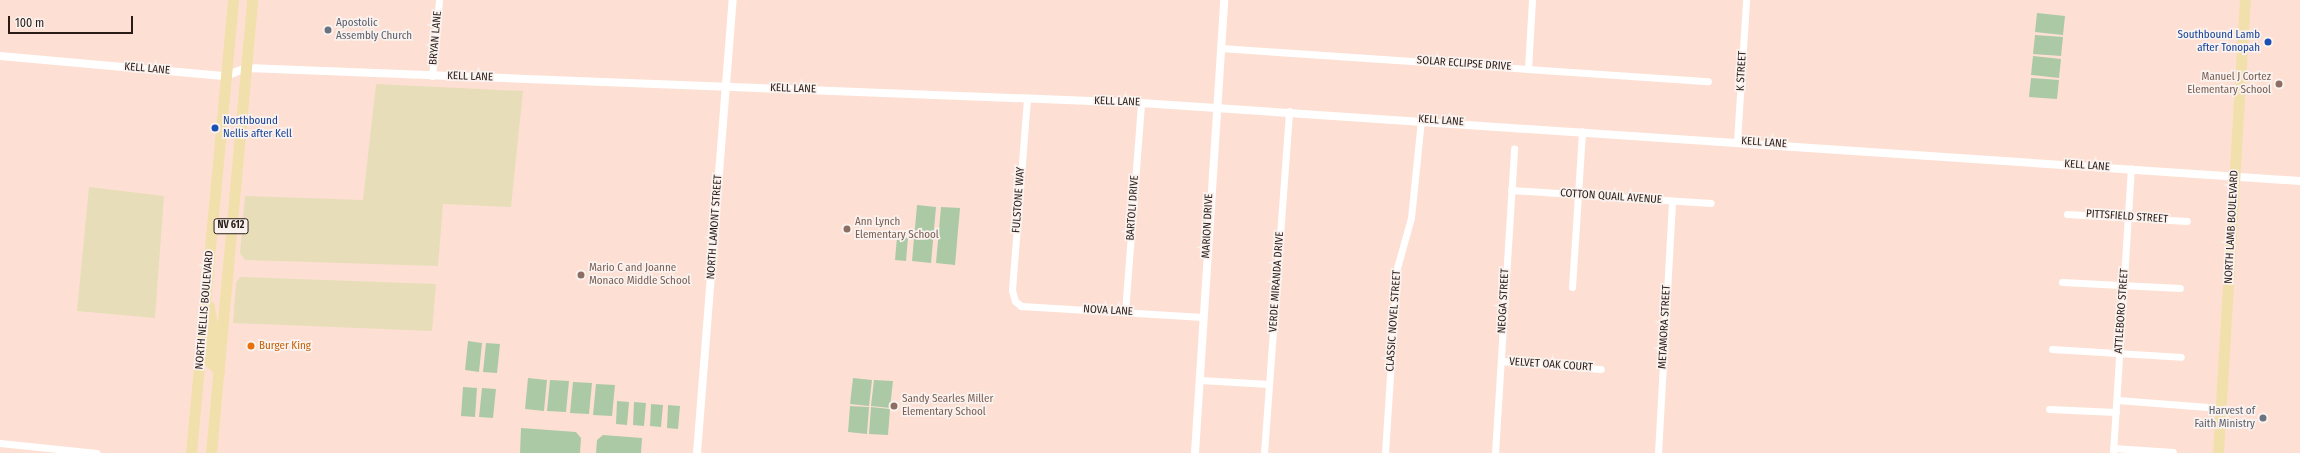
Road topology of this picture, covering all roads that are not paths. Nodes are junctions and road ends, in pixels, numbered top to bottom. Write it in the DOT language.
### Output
graph roads {
  1 [pos="233,0"];
  2 [pos="252,0"];
  3 [pos="439,0"];
  4 [pos="733,0"];
  5 [pos="1224,0"];
  6 [pos="1532,0"];
  7 [pos="1746,0"];
  8 [pos="2245,0"];
  9 [pos="1220,48"];
  10 [pos="0,56"];
  11 [pos="246,68"];
  12 [pos="1528,69"];
  13 [pos="226,76"];
  14 [pos="432,76"];
  15 [pos="1708,81"];
  16 [pos="726,87"];
  17 [pos="1027,99"];
  18 [pos="1141,103"];
  19 [pos="1215,107"];
  20 [pos="1289,111"];
  21 [pos="1421,120"];
  22 [pos="1582,131"];
  23 [pos="1737,142"];
  24 [pos="1514,149"];
  25 [pos="2131,169"];
  26 [pos="2235,175"];
  27 [pos="2300,181"];
  28 [pos="1511,190"];
  29 [pos="1577,195"];
  30 [pos="1672,201"];
  31 [pos="1711,203"];
  32 [pos="2067,214"];
  33 [pos="2130,218"];
  34 [pos="2187,221"];
  35 [pos="2062,282"];
  36 [pos="2124,285"];
  37 [pos="1572,287"];
  38 [pos="2180,288"];
  39 [pos="207,294"];
  40 [pos="1015,301"];
  41 [pos="1125,312"];
  42 [pos="1203,317"];
  43 [pos="2052,349"];
  44 [pos="2118,351"];
  45 [pos="2181,357"];
  46 [pos="1501,361"];
  47 [pos="1601,369"];
  48 [pos="219,371"];
  49 [pos="1200,380"];
  50 [pos="1269,384"];
  51 [pos="2117,400"];
  52 [pos="2221,408"];
  53 [pos="2048,409"];
  54 [pos="2116,412"];
  55 [pos="0,443"];
  56 [pos="2113,451"];
  57 [pos="2173,452"];
  58 [pos="96,453"];
  59 [pos="191,453"];
  60 [pos="212,453"];
  61 [pos="697,453"];
  62 [pos="1195,453"];
  63 [pos="1264,453"];
  64 [pos="1385,453"];
  65 [pos="1495,453"];
  66 [pos="1658,453"];
  67 [pos="2218,453"];
  1 -- 13 [label="main road, NORTH NELLIS BOULEVARD / NV 612"];
  2 -- 11 [label="main road, NORTH NELLIS BOULEVARD / NV 612"];
  3 -- 14 [label="street, BRYAN LANE"];
  4 -- 16 [label="street, NORTH LAMONT STREET"];
  5 -- 9 [label="street, MARION DRIVE"];
  6 -- 12 [label="street"];
  7 -- 23 [label="street, K STREET"];
  8 -- 26 [label="main road, NORTH LAMB BOULEVARD"];
  9 -- 12 [label="street, SOLAR ECLIPSE DRIVE"];
  9 -- 19 [label="street, MARION DRIVE"];
  10 -- 13 [label="street, KELL LANE"];
  11 -- 13 [label="street, KELL LANE"];
  11 -- 14 [label="street, KELL LANE"];
  11 -- 48 [label="main road, NORTH NELLIS BOULEVARD / NV 612"];
  12 -- 15 [label="street, SOLAR ECLIPSE DRIVE"];
  13 -- 39 [label="main road, NORTH NELLIS BOULEVARD / NV 612"];
  14 -- 16 [label="street, KELL LANE"];
  16 -- 17 [label="street, KELL LANE"];
  16 -- 61 [label="street, NORTH LAMONT STREET"];
  17 -- 18 [label="street, KELL LANE"];
  17 -- 40 [label="street, FULSTONE WAY"];
  18 -- 19 [label="street, KELL LANE"];
  18 -- 41 [label="street, BARTOLI DRIVE"];
  19 -- 20 [label="street, KELL LANE"];
  19 -- 42 [label="street, MARION DRIVE"];
  20 -- 21 [label="street, KELL LANE"];
  20 -- 50 [label="street, VERDE MIRANDA DRIVE"];
  21 -- 22 [label="street, KELL LANE"];
  21 -- 64 [label="street, CLASSIC NOVEL STREET"];
  22 -- 23 [label="street, KELL LANE"];
  22 -- 29 [label="street"];
  23 -- 25 [label="street, KELL LANE"];
  24 -- 28 [label="street, NEOGA STREET"];
  25 -- 26 [label="street, KELL LANE"];
  25 -- 33 [label="street, ATTLEBORO STREET"];
  26 -- 27 [label="street, KELL LANE"];
  26 -- 52 [label="main road, NORTH LAMB BOULEVARD"];
  28 -- 29 [label="street, COTTON QUAIL AVENUE"];
  28 -- 46 [label="street, NEOGA STREET"];
  29 -- 30 [label="street, COTTON QUAIL AVENUE"];
  29 -- 37 [label="street"];
  30 -- 31 [label="street, COTTON QUAIL AVENUE"];
  30 -- 66 [label="street, METAMORA STREET"];
  32 -- 33 [label="street, PITTSFIELD STREET"];
  33 -- 34 [label="street, PITTSFIELD STREET"];
  33 -- 36 [label="street, ATTLEBORO STREET"];
  35 -- 36 [label="street"];
  36 -- 38 [label="street"];
  36 -- 44 [label="street, ATTLEBORO STREET"];
  39 -- 48 [label="main road"];
  39 -- 59 [label="main road, NORTH NELLIS BOULEVARD / NV 612"];
  40 -- 41 [label="street, NOVA LANE"];
  41 -- 42 [label="street, NOVA LANE"];
  42 -- 49 [label="street, MARION DRIVE"];
  43 -- 44 [label="street"];
  44 -- 45 [label="street"];
  44 -- 51 [label="street, ATTLEBORO STREET"];
  46 -- 47 [label="street, VELVET OAK COURT"];
  46 -- 65 [label="street, NEOGA STREET"];
  48 -- 60 [label="main road, NORTH NELLIS BOULEVARD / NV 612"];
  49 -- 50 [label="street"];
  49 -- 62 [label="street, MARION DRIVE"];
  50 -- 63 [label="street, VERDE MIRANDA DRIVE"];
  51 -- 52 [label="street"];
  51 -- 54 [label="street, ATTLEBORO STREET"];
  52 -- 67 [label="main road, NORTH LAMB BOULEVARD"];
  53 -- 54 [label="street"];
  54 -- 56 [label="street, ATTLEBORO STREET"];
  55 -- 58 [label="street"];
  56 -- 57 [label="street"];
}
